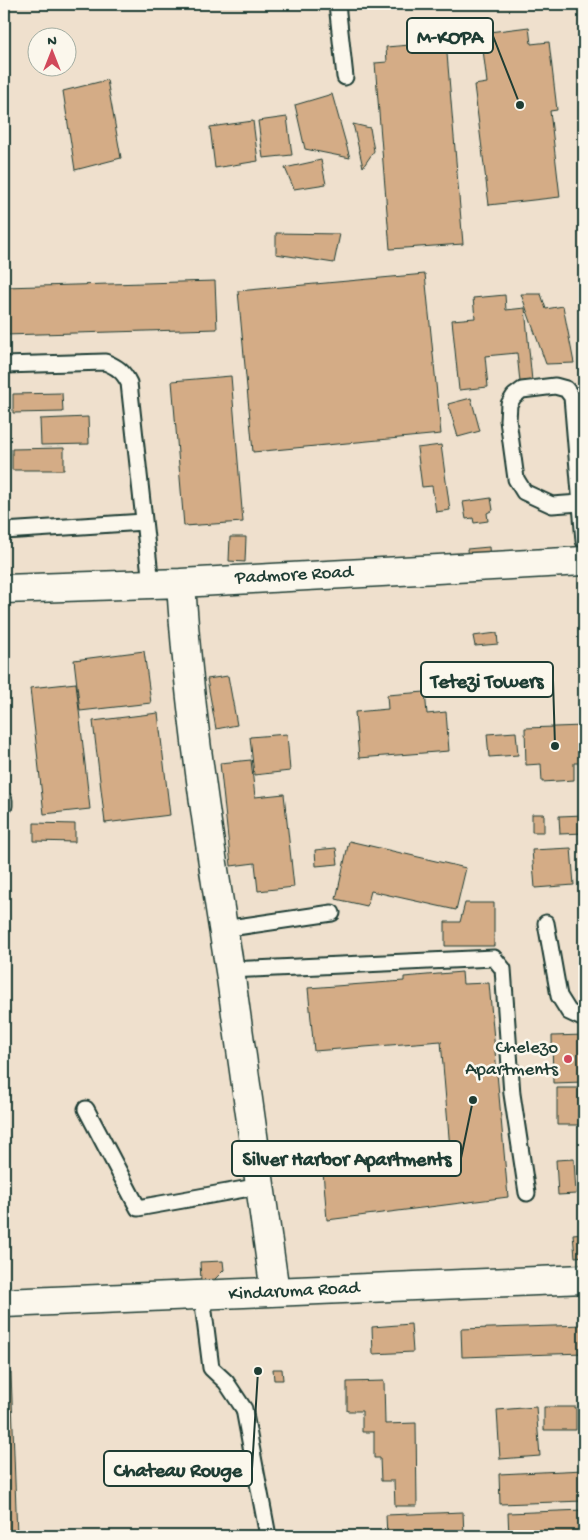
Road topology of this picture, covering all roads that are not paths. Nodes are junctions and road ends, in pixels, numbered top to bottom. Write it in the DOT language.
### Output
graph roads {
  1 [pos="337,4"];
  2 [pos="346,77"];
  3 [pos="4,365"];
  4 [pos="580,503"];
  5 [pos="144,522"];
  6 [pos="4,531"];
  7 [pos="584,540"];
  8 [pos="584,561"];
  9 [pos="181,583"];
  10 [pos="151,584"];
  11 [pos="4,589"];
  12 [pos="4,800"];
  13 [pos="4,806"];
  14 [pos="332,913"];
  15 [pos="546,924"];
  16 [pos="223,929"];
  17 [pos="230,970"];
  18 [pos="584,1019"];
  19 [pos="86,1109"];
  20 [pos="261,1186"];
  21 [pos="527,1193"];
  22 [pos="584,1279"];
  23 [pos="275,1292"];
  24 [pos="202,1296"];
  25 [pos="4,1304"];
  26 [pos="268,1536"];
  1 -- 2 [label="lane"];
  3 -- 5 [label="lane"];
  4 -- 4 [label="lane"];
  4 -- 7 [label="lane"];
  5 -- 6 [label="lane"];
  5 -- 10 [label="lane"];
  8 -- 9 [label="street, Padmore Road"];
  9 -- 10 [label="street, Padmore Road"];
  9 -- 16 [label="street"];
  10 -- 11 [label="street, Padmore Road"];
  12 -- 13 [label="lane"];
  14 -- 16 [label="lane"];
  15 -- 18 [label="lane"];
  16 -- 17 [label="street"];
  17 -- 20 [label="street"];
  17 -- 21 [label="lane"];
  19 -- 20 [label="lane"];
  20 -- 23 [label="street"];
  22 -- 23 [label="street, Kindaruma Road"];
  23 -- 24 [label="street, Kindaruma Road"];
  24 -- 25 [label="street, Kindaruma Road"];
  24 -- 26 [label="lane"];
}
